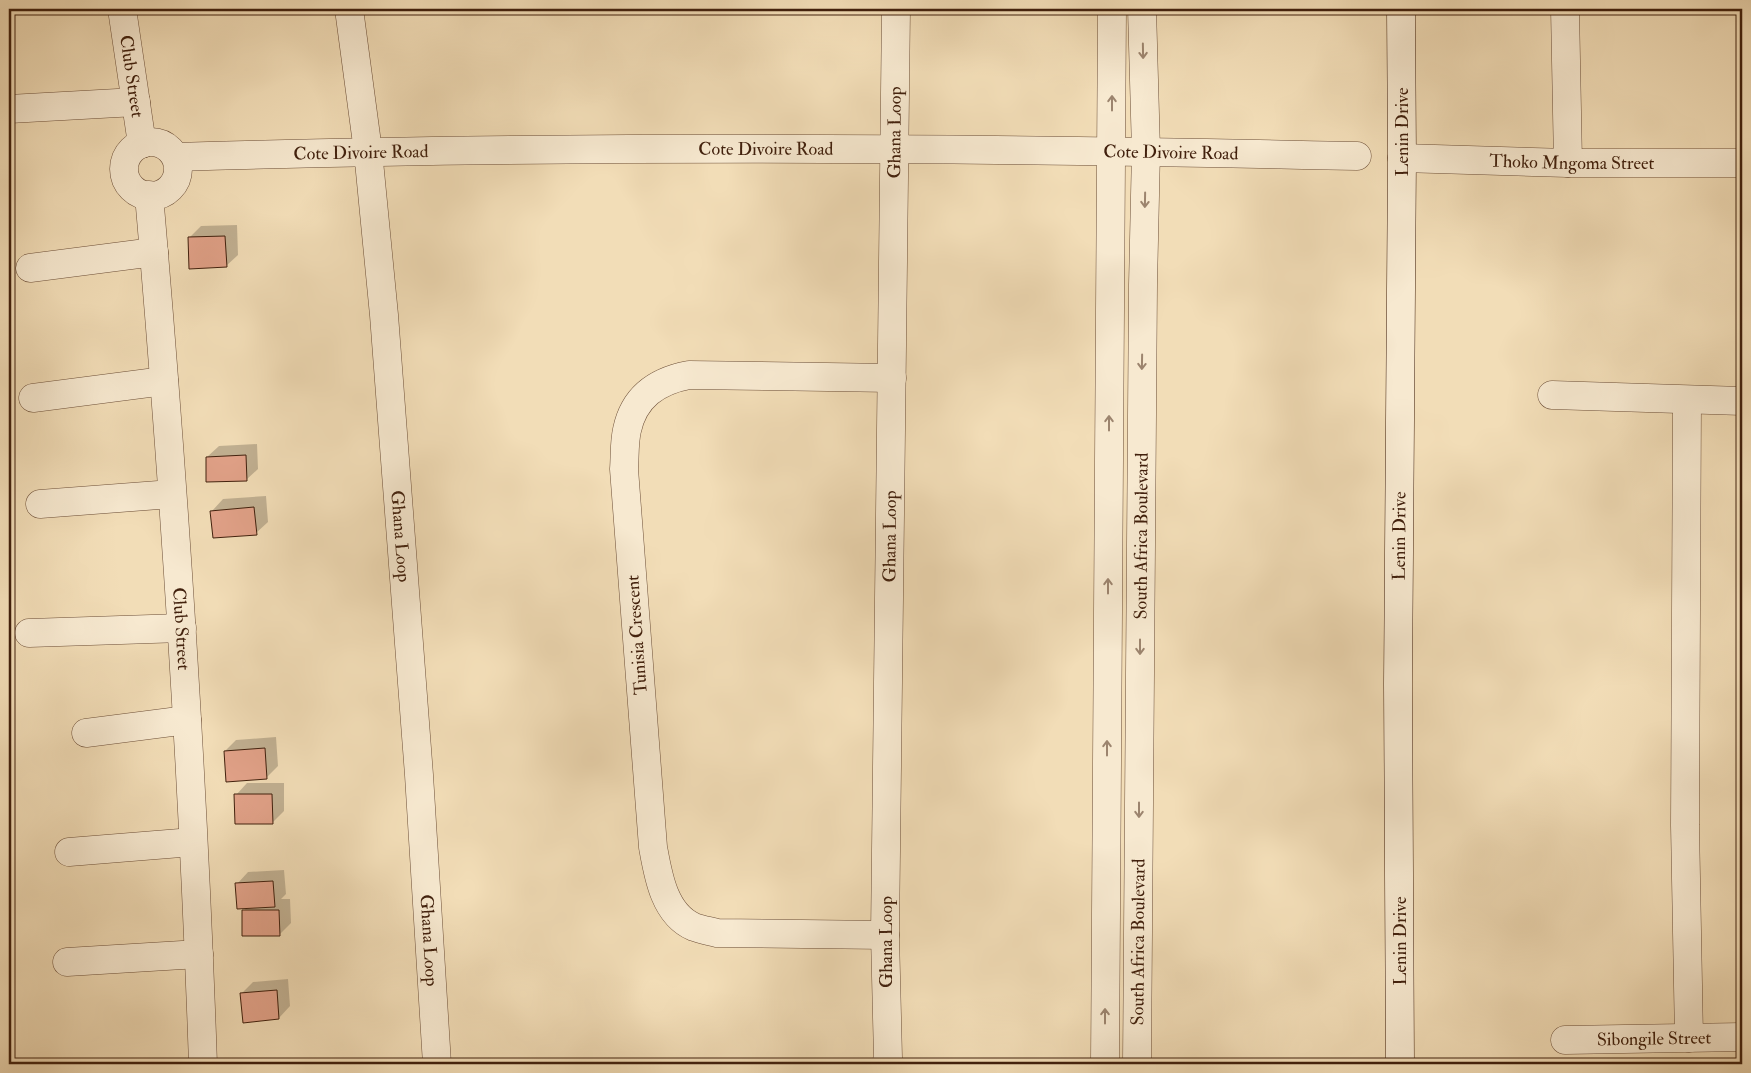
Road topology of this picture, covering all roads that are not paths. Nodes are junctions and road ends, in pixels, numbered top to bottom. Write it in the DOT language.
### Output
graph roads {
  1 [pos="122,9"];
  2 [pos="349,9"];
  3 [pos="896,9"];
  4 [pos="1112,9"];
  5 [pos="1142,9"];
  6 [pos="1401,9"];
  7 [pos="1564,9"];
  8 [pos="136,102"];
  9 [pos="9,110"];
  10 [pos="142,144"];
  11 [pos="895,149"];
  12 [pos="368,151"];
  13 [pos="1146,151"];
  14 [pos="1111,152"];
  15 [pos="1357,156"];
  16 [pos="176,157"];
  17 [pos="1402,158"];
  18 [pos="1568,163"];
  19 [pos="1742,163"];
  20 [pos="149,195"];
  21 [pos="154,252"];
  22 [pos="30,268"];
  23 [pos="892,378"];
  24 [pos="164,381"];
  25 [pos="1552,396"];
  26 [pos="33,398"];
  27 [pos="1688,401"];
  28 [pos="1742,402"];
  29 [pos="172,494"];
  30 [pos="40,504"];
  31 [pos="182,628"];
  32 [pos="29,633"];
  33 [pos="187,720"];
  34 [pos="86,733"];
  35 [pos="193,842"];
  36 [pos="69,852"];
  37 [pos="885,935"];
  38 [pos="199,954"];
  39 [pos="67,962"];
  40 [pos="1689,1038"];
  41 [pos="1742,1038"];
  42 [pos="1564,1040"];
  43 [pos="203,1064"];
  44 [pos="437,1064"];
  45 [pos="886,1064"];
  46 [pos="1105,1064"];
  47 [pos="1137,1064"];
  48 [pos="1400,1064"];
  1 -- 8 [label="street, Club Street"];
  2 -- 12 [label="street, Ghana Loop"];
  3 -- 11 [label="street, Ghana Loop"];
  14 -- 4 [label="street, South Africa Boulevard, one-way"];
  5 -- 13 [label="street, South Africa Boulevard, one-way"];
  6 -- 17 [label="street, Lenin Drive"];
  7 -- 18 [label="street"];
  8 -- 9 [label="street"];
  8 -- 10 [label="street, Club Street"];
  10 -- 16 [label="street"];
  10 -- 20 [label="street"];
  11 -- 12 [label="street, Cote Divoire Road"];
  11 -- 14 [label="street, Cote Divoire Road"];
  11 -- 23 [label="street, Ghana Loop"];
  12 -- 16 [label="street, Cote Divoire Road"];
  12 -- 44 [label="street, Ghana Loop"];
  13 -- 14 [label="street, Cote Divoire Road"];
  13 -- 15 [label="street, Cote Divoire Road"];
  13 -- 47 [label="street, South Africa Boulevard, one-way"];
  46 -- 14 [label="street, South Africa Boulevard, one-way"];
  16 -- 20 [label="street"];
  17 -- 18 [label="street, Thoko Mngoma Street"];
  17 -- 48 [label="street, Lenin Drive"];
  18 -- 19 [label="street, Thoko Mngoma Street"];
  20 -- 21 [label="street, Club Street"];
  21 -- 22 [label="street"];
  21 -- 24 [label="street, Club Street"];
  23 -- 37 [label="street, Ghana Loop"];
  23 -- 37 [label="street, Tunisia Crescent"];
  24 -- 26 [label="street"];
  24 -- 29 [label="street, Club Street"];
  25 -- 27 [label="street"];
  27 -- 28 [label="street"];
  27 -- 40 [label="street"];
  29 -- 30 [label="street"];
  29 -- 31 [label="street, Club Street"];
  31 -- 32 [label="street"];
  31 -- 33 [label="street, Club Street"];
  33 -- 34 [label="street"];
  33 -- 35 [label="street, Club Street"];
  35 -- 36 [label="street"];
  35 -- 38 [label="street, Club Street"];
  37 -- 45 [label="street, Ghana Loop"];
  38 -- 39 [label="street"];
  38 -- 43 [label="street, Club Street"];
  40 -- 41 [label="street, Sibongile Street"];
  40 -- 42 [label="street, Sibongile Street"];
}
